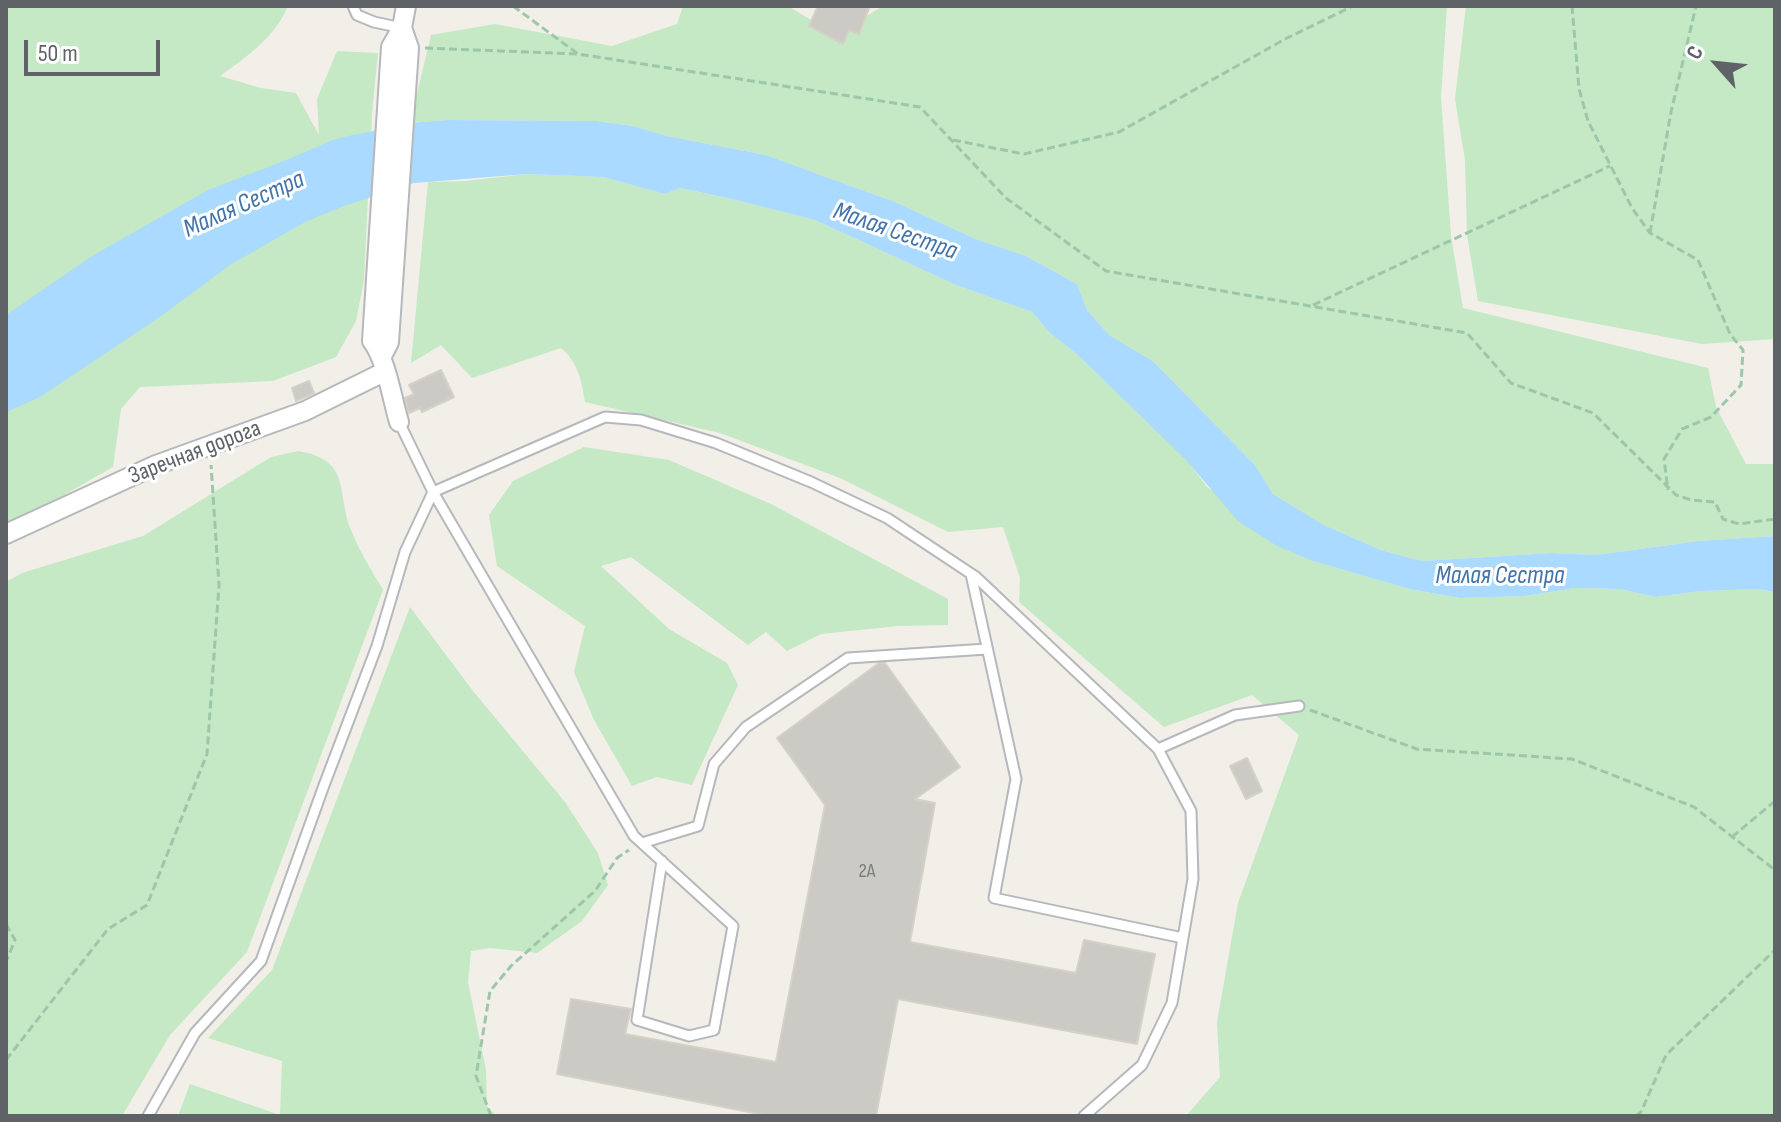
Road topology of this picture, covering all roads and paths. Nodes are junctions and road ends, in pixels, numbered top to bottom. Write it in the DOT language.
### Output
graph roads {
  1 [pos="353,6"];
  2 [pos="406,6"];
  3 [pos="513,6"];
  4 [pos="1353,6"];
  5 [pos="1572,6"];
  6 [pos="1696,6"];
  7 [pos="402,28"];
  8 [pos="400,47"];
  9 [pos="578,54"];
  10 [pos="950,139"];
  11 [pos="1610,166"];
  12 [pos="1650,233"];
  13 [pos="1311,306"];
  14 [pos="382,352"];
  15 [pos="399,422"];
  16 [pos="210,446"];
  17 [pos="1668,490"];
  18 [pos="433,492"];
  19 [pos="1775,519"];
  20 [pos="6,534"];
  21 [pos="971,574"];
  22 [pos="987,649"];
  23 [pos="1299,706"];
  24 [pos="1158,749"];
  25 [pos="1775,801"];
  26 [pos="1732,837"];
  27 [pos="642,843"];
  28 [pos="662,861"];
  29 [pos="1775,870"];
  30 [pos="6,924"];
  31 [pos="1183,938"];
  32 [pos="1775,950"];
  33 [pos="6,962"];
  34 [pos="6,1060"];
  35 [pos="148,1116"];
  36 [pos="491,1116"];
  37 [pos="1084,1116"];
  38 [pos="1636,1116"];
  1 -- 7 [label="lane"];
  2 -- 7 [label="street"];
  3 -- 9 [label="path"];
  4 -- 10 [label="path"];
  5 -- 11 [label="path"];
  6 -- 12 [label="path"];
  7 -- 8 [label="street"];
  8 -- 9 [label="path"];
  8 -- 14 [label="street"];
  9 -- 10 [label="path"];
  10 -- 13 [label="path"];
  11 -- 12 [label="path"];
  11 -- 13 [label="path"];
  12 -- 17 [label="path"];
  13 -- 17 [label="path"];
  14 -- 15 [label="street"];
  14 -- 16 [label="street, Заречная дорога"];
  15 -- 18 [label="lane"];
  16 -- 20 [label="street, Заречная дорога"];
  16 -- 34 [label="path"];
  17 -- 19 [label="path"];
  18 -- 21 [label="lane"];
  18 -- 27 [label="lane"];
  18 -- 35 [label="lane"];
  21 -- 22 [label="lane"];
  21 -- 24 [label="lane"];
  22 -- 27 [label="lane"];
  22 -- 31 [label="lane"];
  23 -- 24 [label="lane"];
  23 -- 26 [label="path"];
  24 -- 31 [label="lane"];
  25 -- 26 [label="path"];
  26 -- 29 [label="path"];
  27 -- 28 [label="lane"];
  27 -- 36 [label="path"];
  28 -- 28 [label="lane"];
  30 -- 33 [label="path"];
  31 -- 37 [label="lane"];
  32 -- 38 [label="path"];
}
